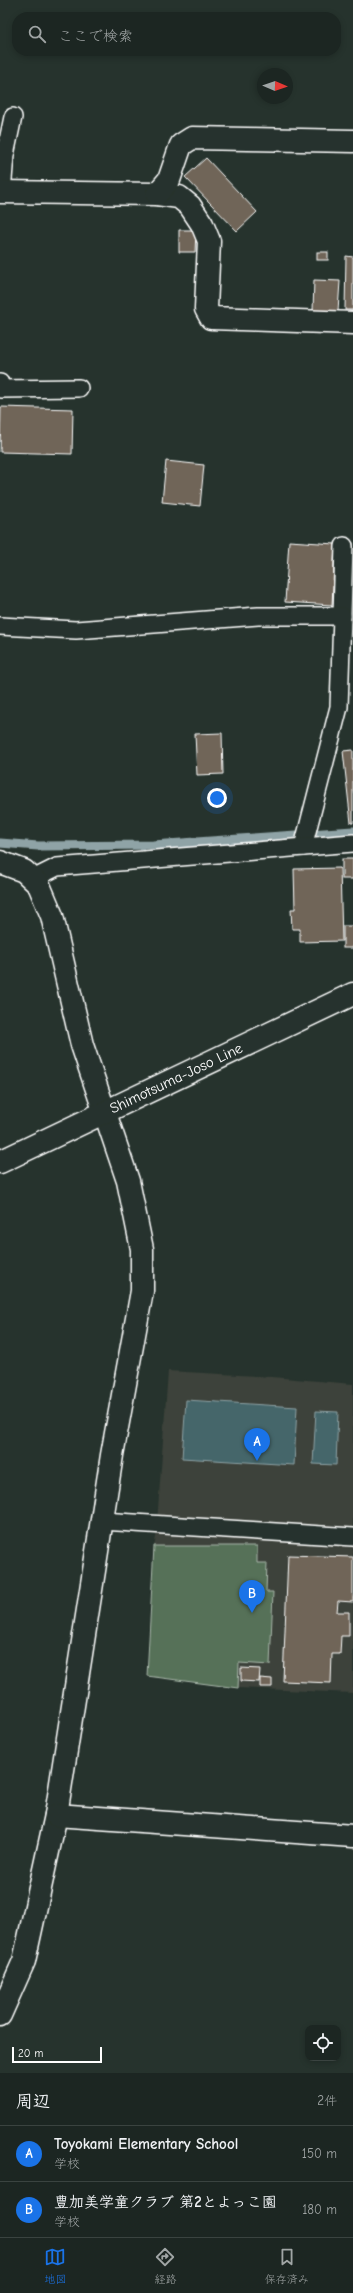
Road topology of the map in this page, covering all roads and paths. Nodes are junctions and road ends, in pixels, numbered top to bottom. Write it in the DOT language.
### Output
graph roads {
  1 [pos="13,117"];
  2 [pos="353,141"];
  3 [pos="1,192"];
  4 [pos="157,194"];
  5 [pos="353,323"];
  6 [pos="0,382"];
  7 [pos="79,388"];
  8 [pos="344,546"];
  9 [pos="342,616"];
  10 [pos="0,626"];
  11 [pos="346,707"];
  12 [pos="305,839"];
  13 [pos="353,843"];
  14 [pos="0,862"];
  15 [pos="33,879"];
  16 [pos="353,994"];
  17 [pos="103,1112"];
  18 [pos="0,1162"];
  19 [pos="102,1521"];
  20 [pos="353,1537"];
  21 [pos="56,1815"];
  22 [pos="353,1836"];
  23 [pos="0,2014"];
  1 -- 3 [label="lane"];
  2 -- 4 [label="street"];
  3 -- 4 [label="street"];
  4 -- 5 [label="street"];
  6 -- 7 [label="lane"];
  8 -- 9 [label="lane"];
  9 -- 10 [label="lane"];
  9 -- 11 [label="lane"];
  11 -- 12 [label="lane"];
  12 -- 13 [label="lane"];
  12 -- 15 [label="lane"];
  14 -- 15 [label="street"];
  15 -- 17 [label="street"];
  16 -- 17 [label="street, Shimotsuma-Joso Line"];
  17 -- 18 [label="street, Shimotsuma-Joso Line"];
  17 -- 19 [label="street"];
  19 -- 20 [label="lane"];
  19 -- 21 [label="street"];
  21 -- 22 [label="street"];
  21 -- 23 [label="street"];
}
